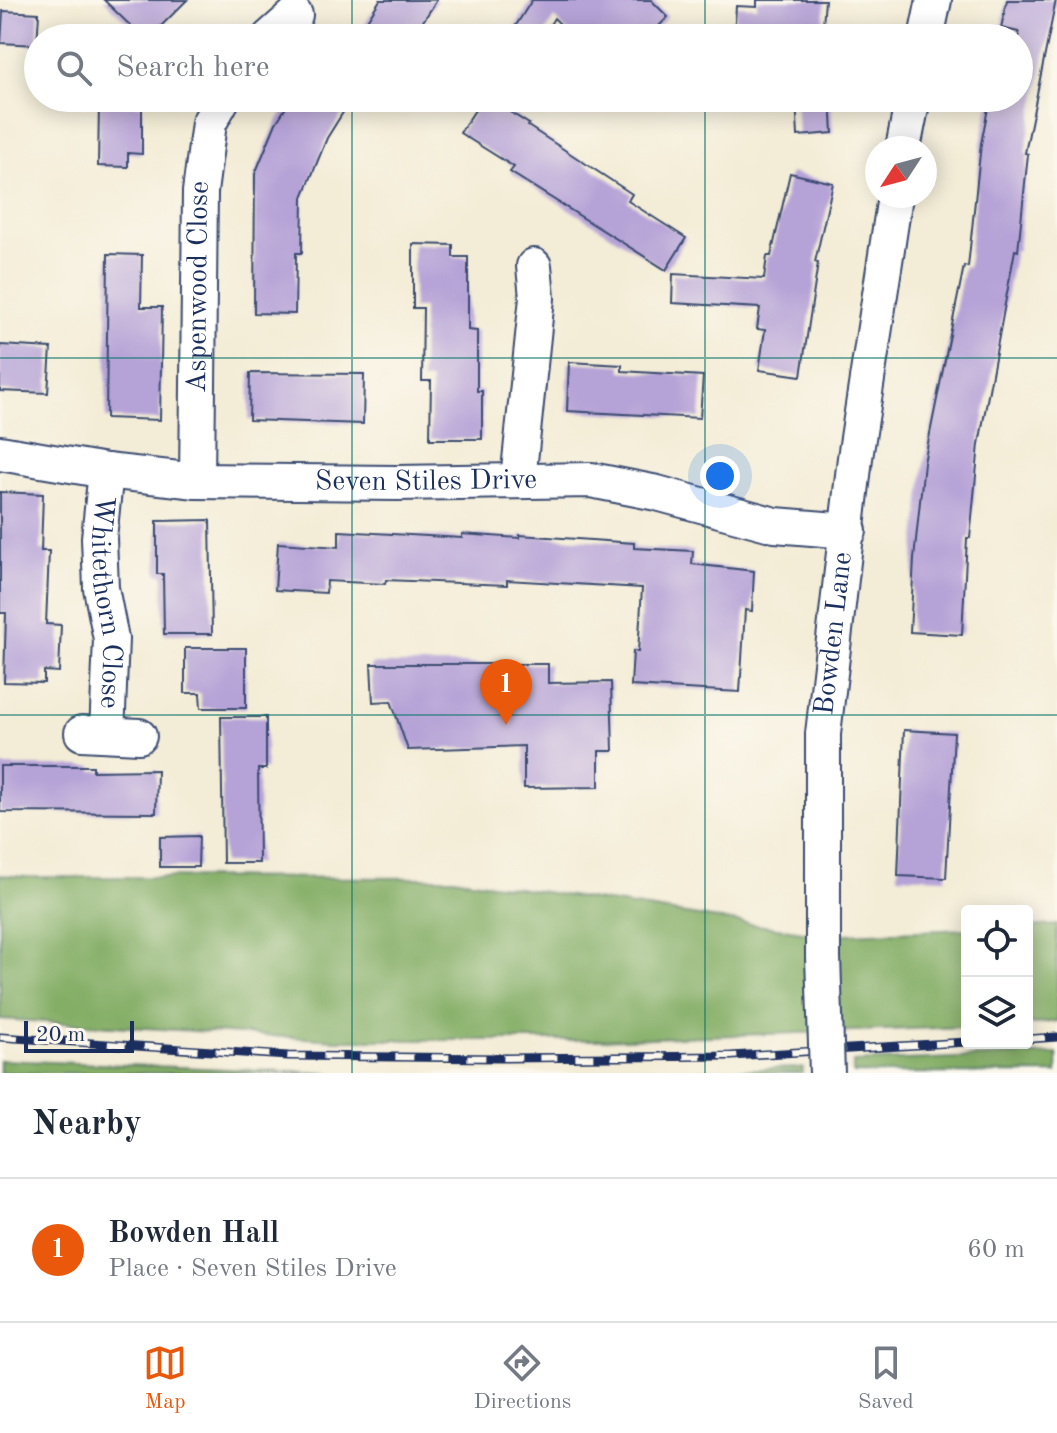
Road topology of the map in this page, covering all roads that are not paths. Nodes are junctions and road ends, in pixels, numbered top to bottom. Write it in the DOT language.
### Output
graph roads {
  1 [pos="934,0"];
  2 [pos="295,15"];
  3 [pos="285,24"];
  4 [pos="929,24"];
  5 [pos="215,112"];
  6 [pos="910,112"];
  7 [pos="905,136"];
  8 [pos="893,208"];
  9 [pos="534,266"];
  10 [pos="0,453"];
  11 [pos="106,471"];
  12 [pos="518,480"];
  13 [pos="197,481"];
  14 [pos="849,531"];
  15 [pos="110,734"];
  16 [pos="827,1073"];
  1 -- 4 [label="street"];
  2 -- 3 [label="street"];
  5 -- 13 [label="street, Aspenwood Close"];
  6 -- 7 [label="street"];
  8 -- 14 [label="street, Bowden Lane"];
  9 -- 12 [label="street"];
  10 -- 11 [label="street, Seven Stiles Drive"];
  11 -- 13 [label="street, Seven Stiles Drive"];
  11 -- 15 [label="street, Whitethorn Close"];
  12 -- 13 [label="street, Seven Stiles Drive"];
  12 -- 14 [label="street, Seven Stiles Drive"];
  14 -- 16 [label="street, Bowden Lane, bridge"];
}
